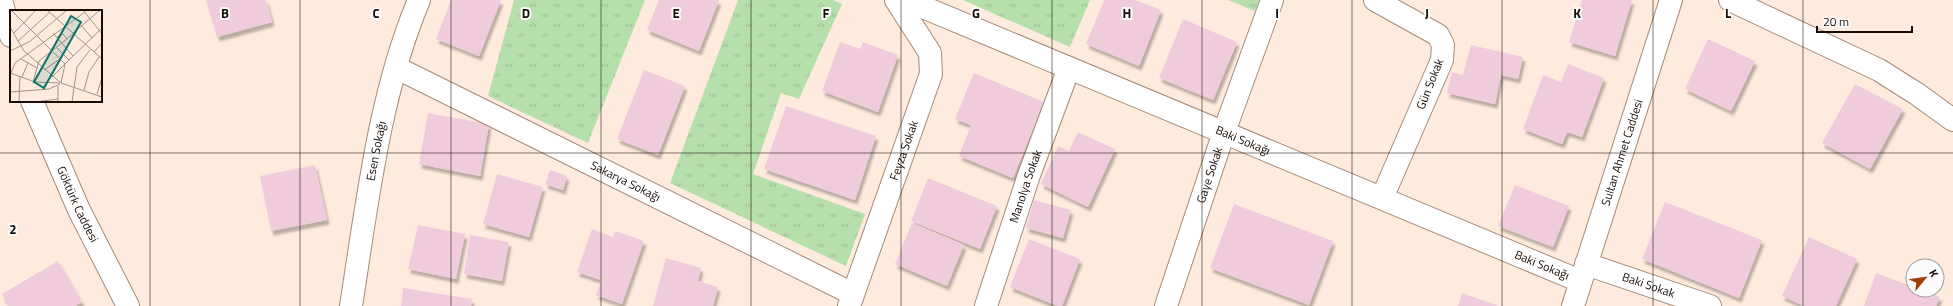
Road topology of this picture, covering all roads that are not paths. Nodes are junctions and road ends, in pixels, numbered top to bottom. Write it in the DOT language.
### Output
graph roads {
  1 [pos="419,0"];
  2 [pos="896,0"];
  3 [pos="906,0"];
  4 [pos="1272,0"];
  5 [pos="1375,0"];
  6 [pos="1671,0"];
  7 [pos="1730,0"];
  8 [pos="1,4"];
  9 [pos="10,33"];
  10 [pos="397,68"];
  11 [pos="1069,68"];
  12 [pos="32,102"];
  13 [pos="1953,120"];
  14 [pos="1224,132"];
  15 [pos="1382,198"];
  16 [pos="1583,273"];
  17 [pos="851,300"];
  18 [pos="128,306"];
  19 [pos="351,306"];
  20 [pos="986,306"];
  21 [pos="1166,306"];
  22 [pos="1573,306"];
  23 [pos="1710,306"];
  1 -- 10 [label="street, Esen Sokağı"];
  2 -- 17 [label="street, Feyza Sokak"];
  3 -- 11 [label="street, Baki Sokağı"];
  4 -- 14 [label="street, Gaye Sokak"];
  5 -- 15 [label="street, Gün Sokak"];
  6 -- 16 [label="street, Sultan Ahmet Caddesi"];
  7 -- 13 [label="street"];
  8 -- 9 [label="street"];
  10 -- 17 [label="street, Sakarya Sokağı"];
  10 -- 19 [label="street, Esen Sokağı"];
  11 -- 14 [label="street, Baki Sokağı"];
  11 -- 20 [label="street, Manolya Sokak"];
  12 -- 18 [label="street, Göktürk Caddesi"];
  14 -- 15 [label="street, Baki Sokağı"];
  14 -- 21 [label="street, Gaye Sokak"];
  15 -- 16 [label="street, Baki Sokağı"];
  16 -- 22 [label="street, Sultan Ahmet Caddesi"];
  16 -- 23 [label="street, Baki Sokak"];
}
